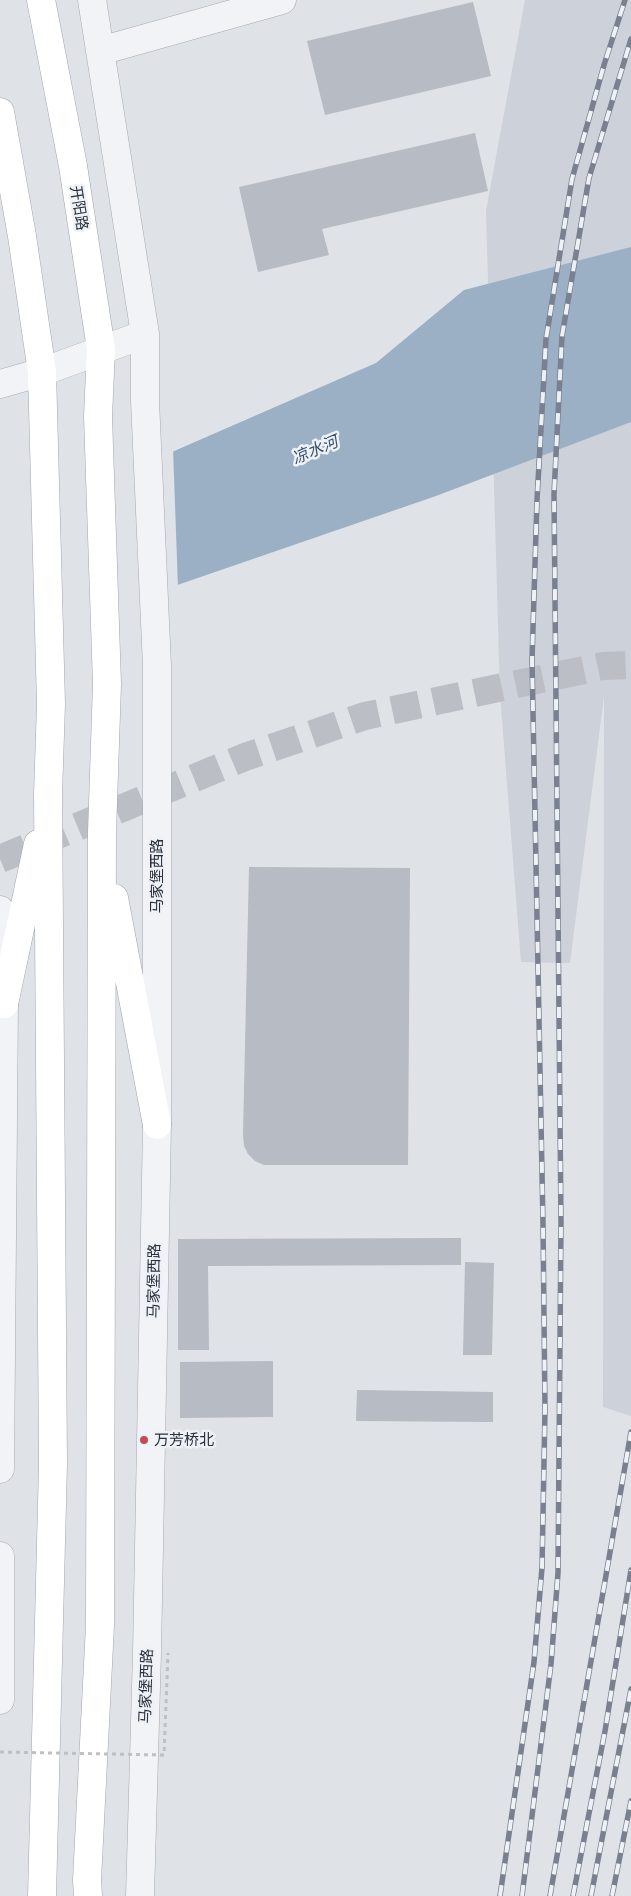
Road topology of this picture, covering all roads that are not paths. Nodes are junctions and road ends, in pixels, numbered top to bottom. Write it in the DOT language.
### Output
graph roads {
  1 [pos="41,0"];
  2 [pos="92,0"];
  3 [pos="282,0"];
  4 [pos="100,51"];
  5 [pos="0,112"];
  6 [pos="145,334"];
  7 [pos="101,349"];
  8 [pos="42,372"];
  9 [pos="0,384"];
  10 [pos="48,794"];
  11 [pos="102,833"];
  12 [pos="0,910"];
  13 [pos="4,1004"];
  14 [pos="157,1125"];
  15 [pos="0,1469"];
  16 [pos="0,1556"];
  17 [pos="0,1700"];
  18 [pos="42,1896"];
  19 [pos="88,1896"];
  20 [pos="140,1896"];
  1 -- 7 [label="main road, 开阳路"];
  2 -- 4 [label="street"];
  3 -- 4 [label="street"];
  4 -- 6 [label="street"];
  5 -- 8 [label="main road"];
  6 -- 7 [label="street"];
  6 -- 14 [label="street, 马家堡西路"];
  7 -- 8 [label="street"];
  7 -- 11 [label="main road, 开阳路"];
  8 -- 9 [label="street"];
  8 -- 10 [label="main road"];
  10 -- 13 [label="main road"];
  10 -- 18 [label="main road"];
  11 -- 14 [label="main road"];
  11 -- 19 [label="main road"];
  12 -- 13 [label="street"];
  13 -- 15 [label="street"];
  14 -- 20 [label="street, 马家堡西路"];
  16 -- 17 [label="street"];
}
